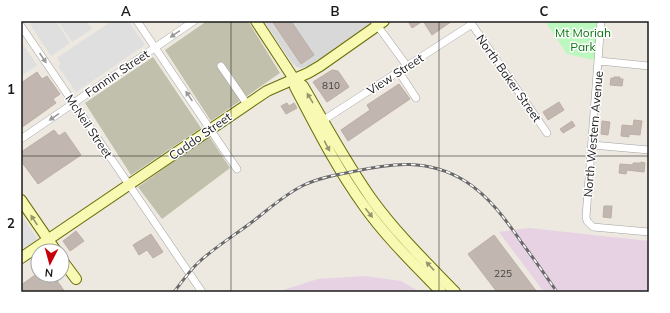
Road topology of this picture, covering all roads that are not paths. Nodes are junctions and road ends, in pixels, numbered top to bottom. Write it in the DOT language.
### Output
graph roads {
  1 [pos="137,21"];
  2 [pos="194,21"];
  3 [pos="256,21"];
  4 [pos="602,21"];
  5 [pos="471,22"];
  6 [pos="378,23"];
  7 [pos="21,26"];
  8 [pos="155,47"];
  9 [pos="599,60"];
  10 [pos="221,66"];
  11 [pos="407,66"];
  12 [pos="649,66"];
  13 [pos="399,72"];
  14 [pos="294,79"];
  15 [pos="416,98"];
  16 [pos="73,103"];
  17 [pos="247,104"];
  18 [pos="319,123"];
  19 [pos="211,128"];
  20 [pos="547,134"];
  21 [pos="21,139"];
  22 [pos="592,145"];
  23 [pos="649,150"];
  24 [pos="237,170"];
  25 [pos="129,185"];
  26 [pos="21,200"];
  27 [pos="649,232"];
  28 [pos="48,240"];
  29 [pos="50,243"];
  30 [pos="21,258"];
  31 [pos="70,271"];
  32 [pos="76,280"];
  33 [pos="202,292"];
  34 [pos="441,292"];
  35 [pos="455,292"];
  1 -- 8 [label="street"];
  2 -- 8 [label="street, Fannin Street, one-way"];
  3 -- 14 [label="main road"];
  4 -- 9 [label="street, North Western Avenue"];
  5 -- 11 [label="street, View Street"];
  5 -- 20 [label="street, North Baker Street"];
  6 -- 11 [label="street"];
  6 -- 14 [label="main road, Caddo Street"];
  7 -- 16 [label="street, McNeil Street, one-way"];
  8 -- 16 [label="street, Fannin Street"];
  19 -- 8 [label="street, one-way"];
  9 -- 12 [label="street"];
  9 -- 22 [label="street, North Western Avenue"];
  10 -- 17 [label="street"];
  11 -- 13 [label="street, View Street"];
  13 -- 15 [label="street"];
  13 -- 18 [label="street, View Street"];
  14 -- 17 [label="main road, Caddo Street"];
  14 -- 18 [label="main road"];
  16 -- 21 [label="street, Fannin Street, one-way"];
  16 -- 25 [label="street, McNeil Street"];
  17 -- 19 [label="main road, Caddo Street"];
  18 -- 34 [label="main road, one-way"];
  35 -- 18 [label="main road, one-way"];
  19 -- 24 [label="street"];
  19 -- 25 [label="main road, Caddo Street"];
  22 -- 23 [label="street"];
  22 -- 27 [label="street, North Western Avenue"];
  25 -- 28 [label="main road, Caddo Street"];
  25 -- 33 [label="street, McNeil Street"];
  28 -- 26 [label="main road, one-way"];
  28 -- 29 [label="main road"];
  28 -- 30 [label="main road, Caddo Street"];
  31 -- 32 [label="main road"];
}
